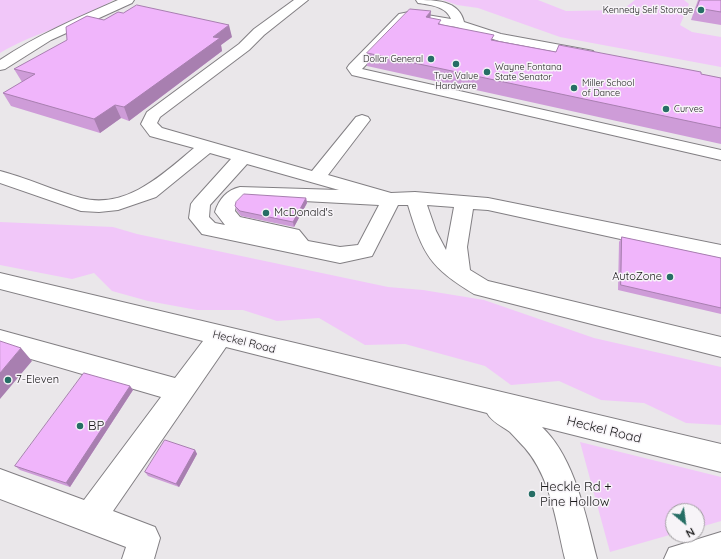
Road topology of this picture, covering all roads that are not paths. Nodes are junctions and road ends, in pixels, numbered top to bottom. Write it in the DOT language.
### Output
graph roads {
  1 [pos="128,0"];
  2 [pos="302,0"];
  3 [pos="422,0"];
  4 [pos="458,24"];
  5 [pos="598,56"];
  6 [pos="0,66"];
  7 [pos="362,120"];
  8 [pos="206,147"];
  9 [pos="721,155"];
  10 [pos="243,157"];
  11 [pos="0,178"];
  12 [pos="316,178"];
  13 [pos="415,198"];
  14 [pos="391,199"];
  15 [pos="465,201"];
  16 [pos="301,247"];
  17 [pos="721,253"];
  18 [pos="461,276"];
  19 [pos="0,281"];
  20 [pos="220,336"];
  21 [pos="0,340"];
  22 [pos="721,347"];
  23 [pos="181,391"];
  24 [pos="488,402"];
  25 [pos="721,458"];
  26 [pos="0,484"];
  27 [pos="90,517"];
  28 [pos="721,548"];
  29 [pos="138,559"];
  30 [pos="581,559"];
  31 [pos="680,559"];
  1 -- 6 [label="street"];
  2 -- 8 [label="street"];
  3 -- 4 [label="street"];
  4 -- 5 [label="street"];
  4 -- 9 [label="street"];
  7 -- 12 [label="street"];
  8 -- 10 [label="street"];
  8 -- 11 [label="street"];
  10 -- 12 [label="street"];
  10 -- 16 [label="street"];
  12 -- 14 [label="street"];
  13 -- 14 [label="street"];
  13 -- 15 [label="street"];
  13 -- 18 [label="street"];
  14 -- 16 [label="street"];
  14 -- 16 [label="street"];
  15 -- 17 [label="street"];
  15 -- 18 [label="street"];
  18 -- 22 [label="street"];
  19 -- 20 [label="street, Heckel Road"];
  20 -- 23 [label="street"];
  20 -- 24 [label="street, Heckel Road"];
  21 -- 23 [label="street"];
  23 -- 27 [label="street"];
  24 -- 25 [label="street, Heckel Road"];
  24 -- 30 [label="street, Heckel Road"];
  26 -- 27 [label="street"];
  27 -- 29 [label="street"];
  28 -- 31 [label="street"];
}
